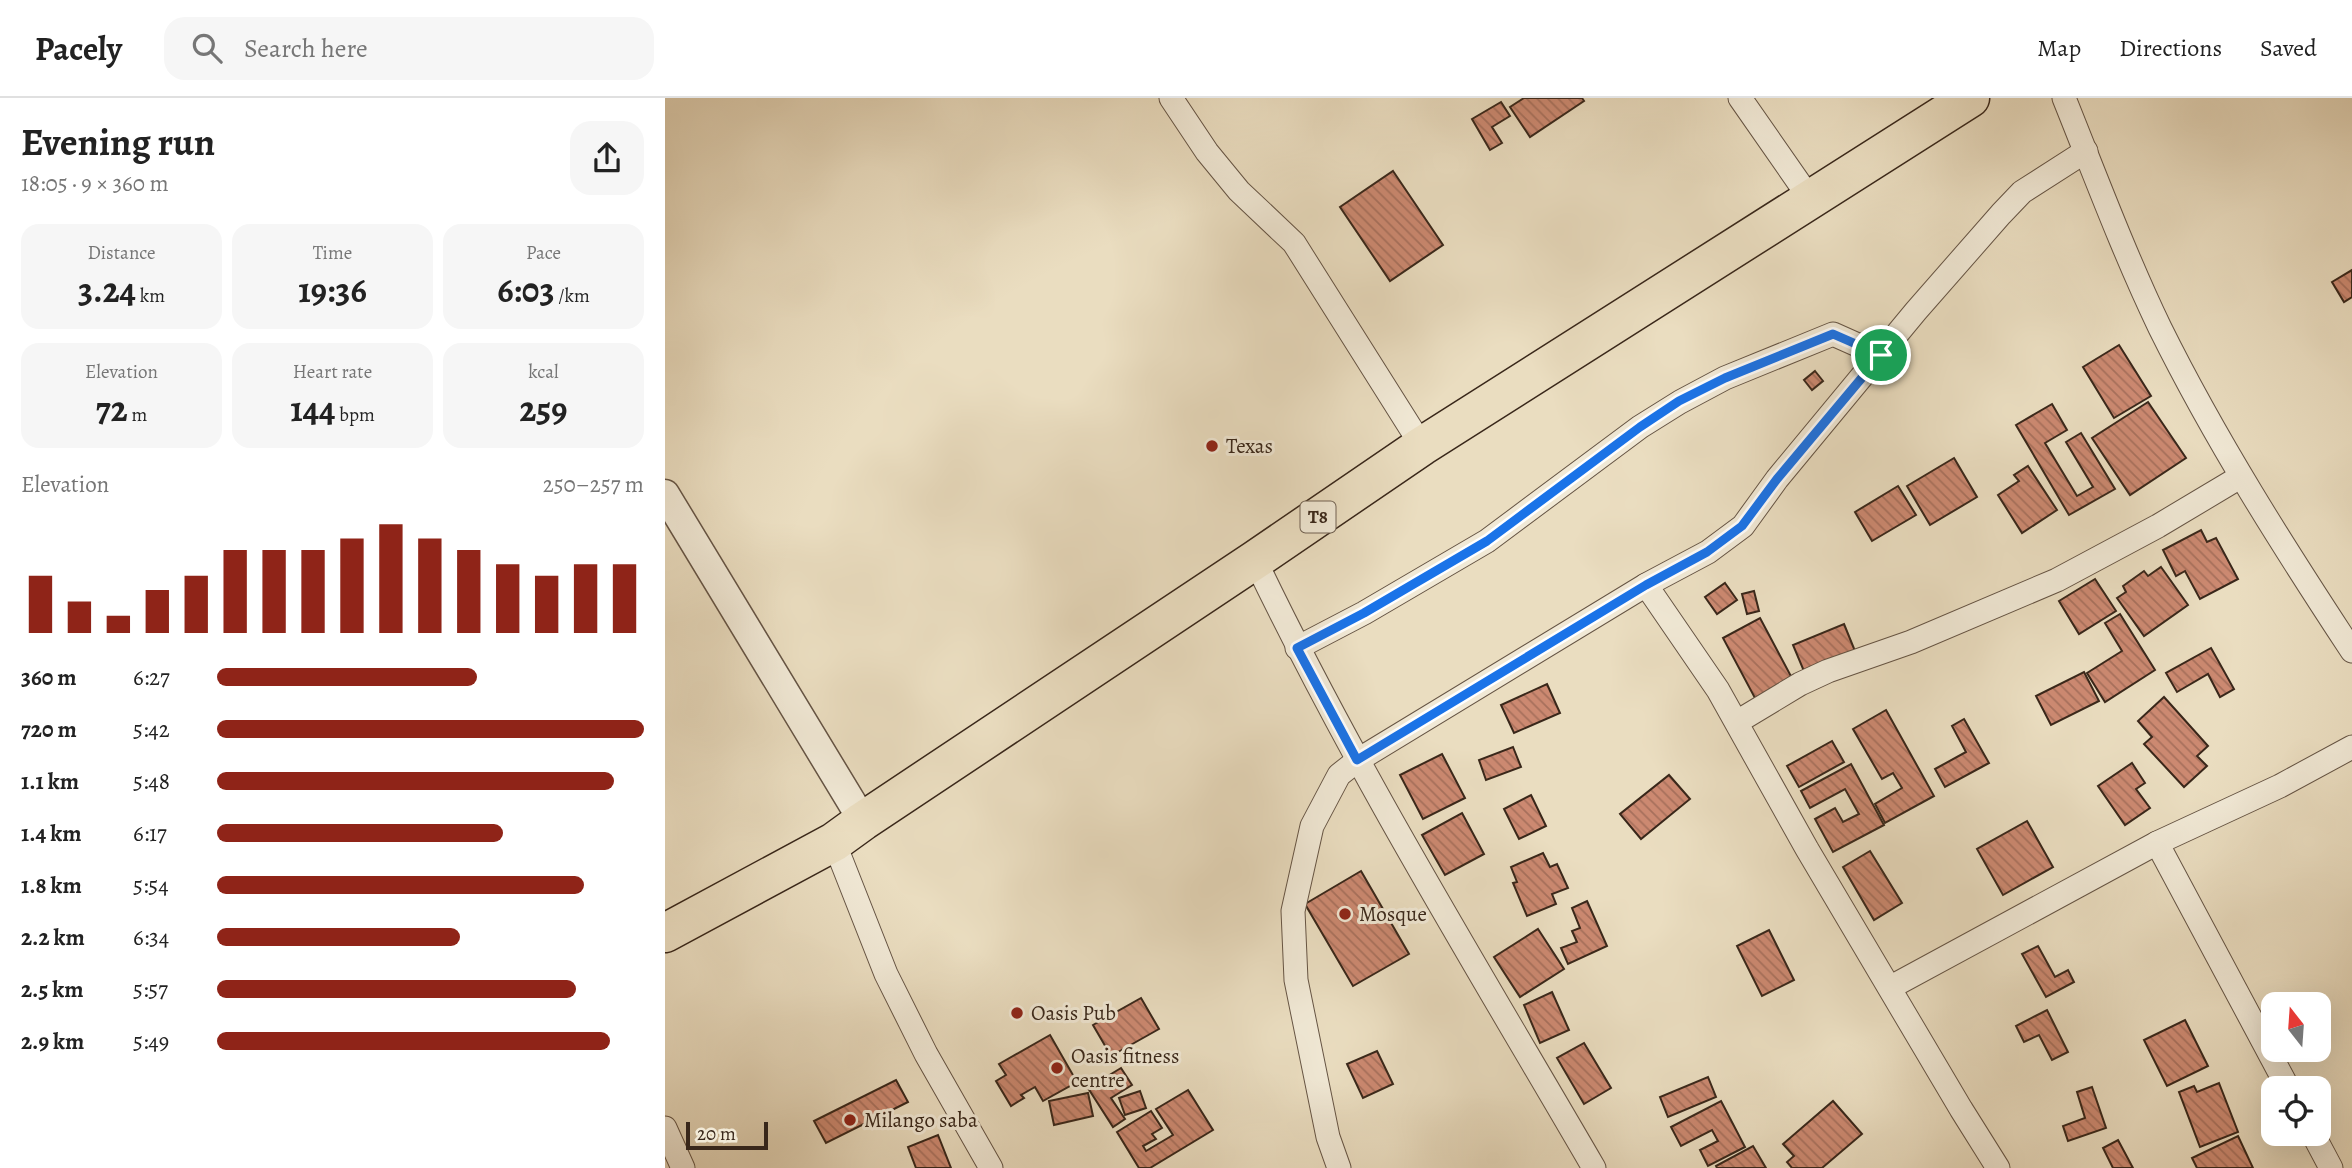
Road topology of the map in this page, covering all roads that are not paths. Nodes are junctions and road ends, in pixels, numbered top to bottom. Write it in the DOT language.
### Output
graph roads {
  1 [pos="1171,98"];
  2 [pos="1740,98"];
  3 [pos="1970,98"];
  4 [pos="2064,98"];
  5 [pos="2085,150"];
  6 [pos="1811,200"];
  7 [pos="1881,355"];
  8 [pos="1422,446"];
  9 [pos="2240,477"];
  10 [pos="665,494"];
  11 [pos="1255,560"];
  12 [pos="1646,585"];
  13 [pos="1297,648"];
  14 [pos="2352,651"];
  15 [pos="1737,722"];
  16 [pos="2352,747"];
  17 [pos="1357,760"];
  18 [pos="848,831"];
  19 [pos="2157,843"];
  20 [pos="665,933"];
  21 [pos="1891,987"];
  22 [pos="2282,1076"];
  23 [pos="665,1128"];
  24 [pos="2319,1146"];
  25 [pos="683,1168"];
  26 [pos="991,1168"];
  27 [pos="1339,1168"];
  28 [pos="1594,1168"];
  29 [pos="1998,1168"];
  30 [pos="2331,1168"];
  1 -- 8 [label="street"];
  2 -- 6 [label="street"];
  3 -- 6 [label="highway, T8"];
  4 -- 5 [label="street"];
  5 -- 7 [label="street"];
  5 -- 9 [label="street"];
  6 -- 8 [label="highway, T8"];
  7 -- 12 [label="street"];
  7 -- 13 [label="street"];
  8 -- 11 [label="highway, T8"];
  9 -- 14 [label="street"];
  9 -- 15 [label="street"];
  10 -- 18 [label="street"];
  11 -- 13 [label="street"];
  11 -- 18 [label="highway, T8"];
  12 -- 15 [label="street"];
  12 -- 17 [label="street"];
  13 -- 17 [label="street"];
  15 -- 21 [label="street"];
  16 -- 19 [label="street"];
  17 -- 27 [label="street"];
  17 -- 28 [label="street"];
  18 -- 20 [label="highway, T8"];
  18 -- 26 [label="street"];
  19 -- 21 [label="street"];
  19 -- 22 [label="street"];
  21 -- 29 [label="street"];
  23 -- 25 [label="street"];
  24 -- 30 [label="street"];
}
